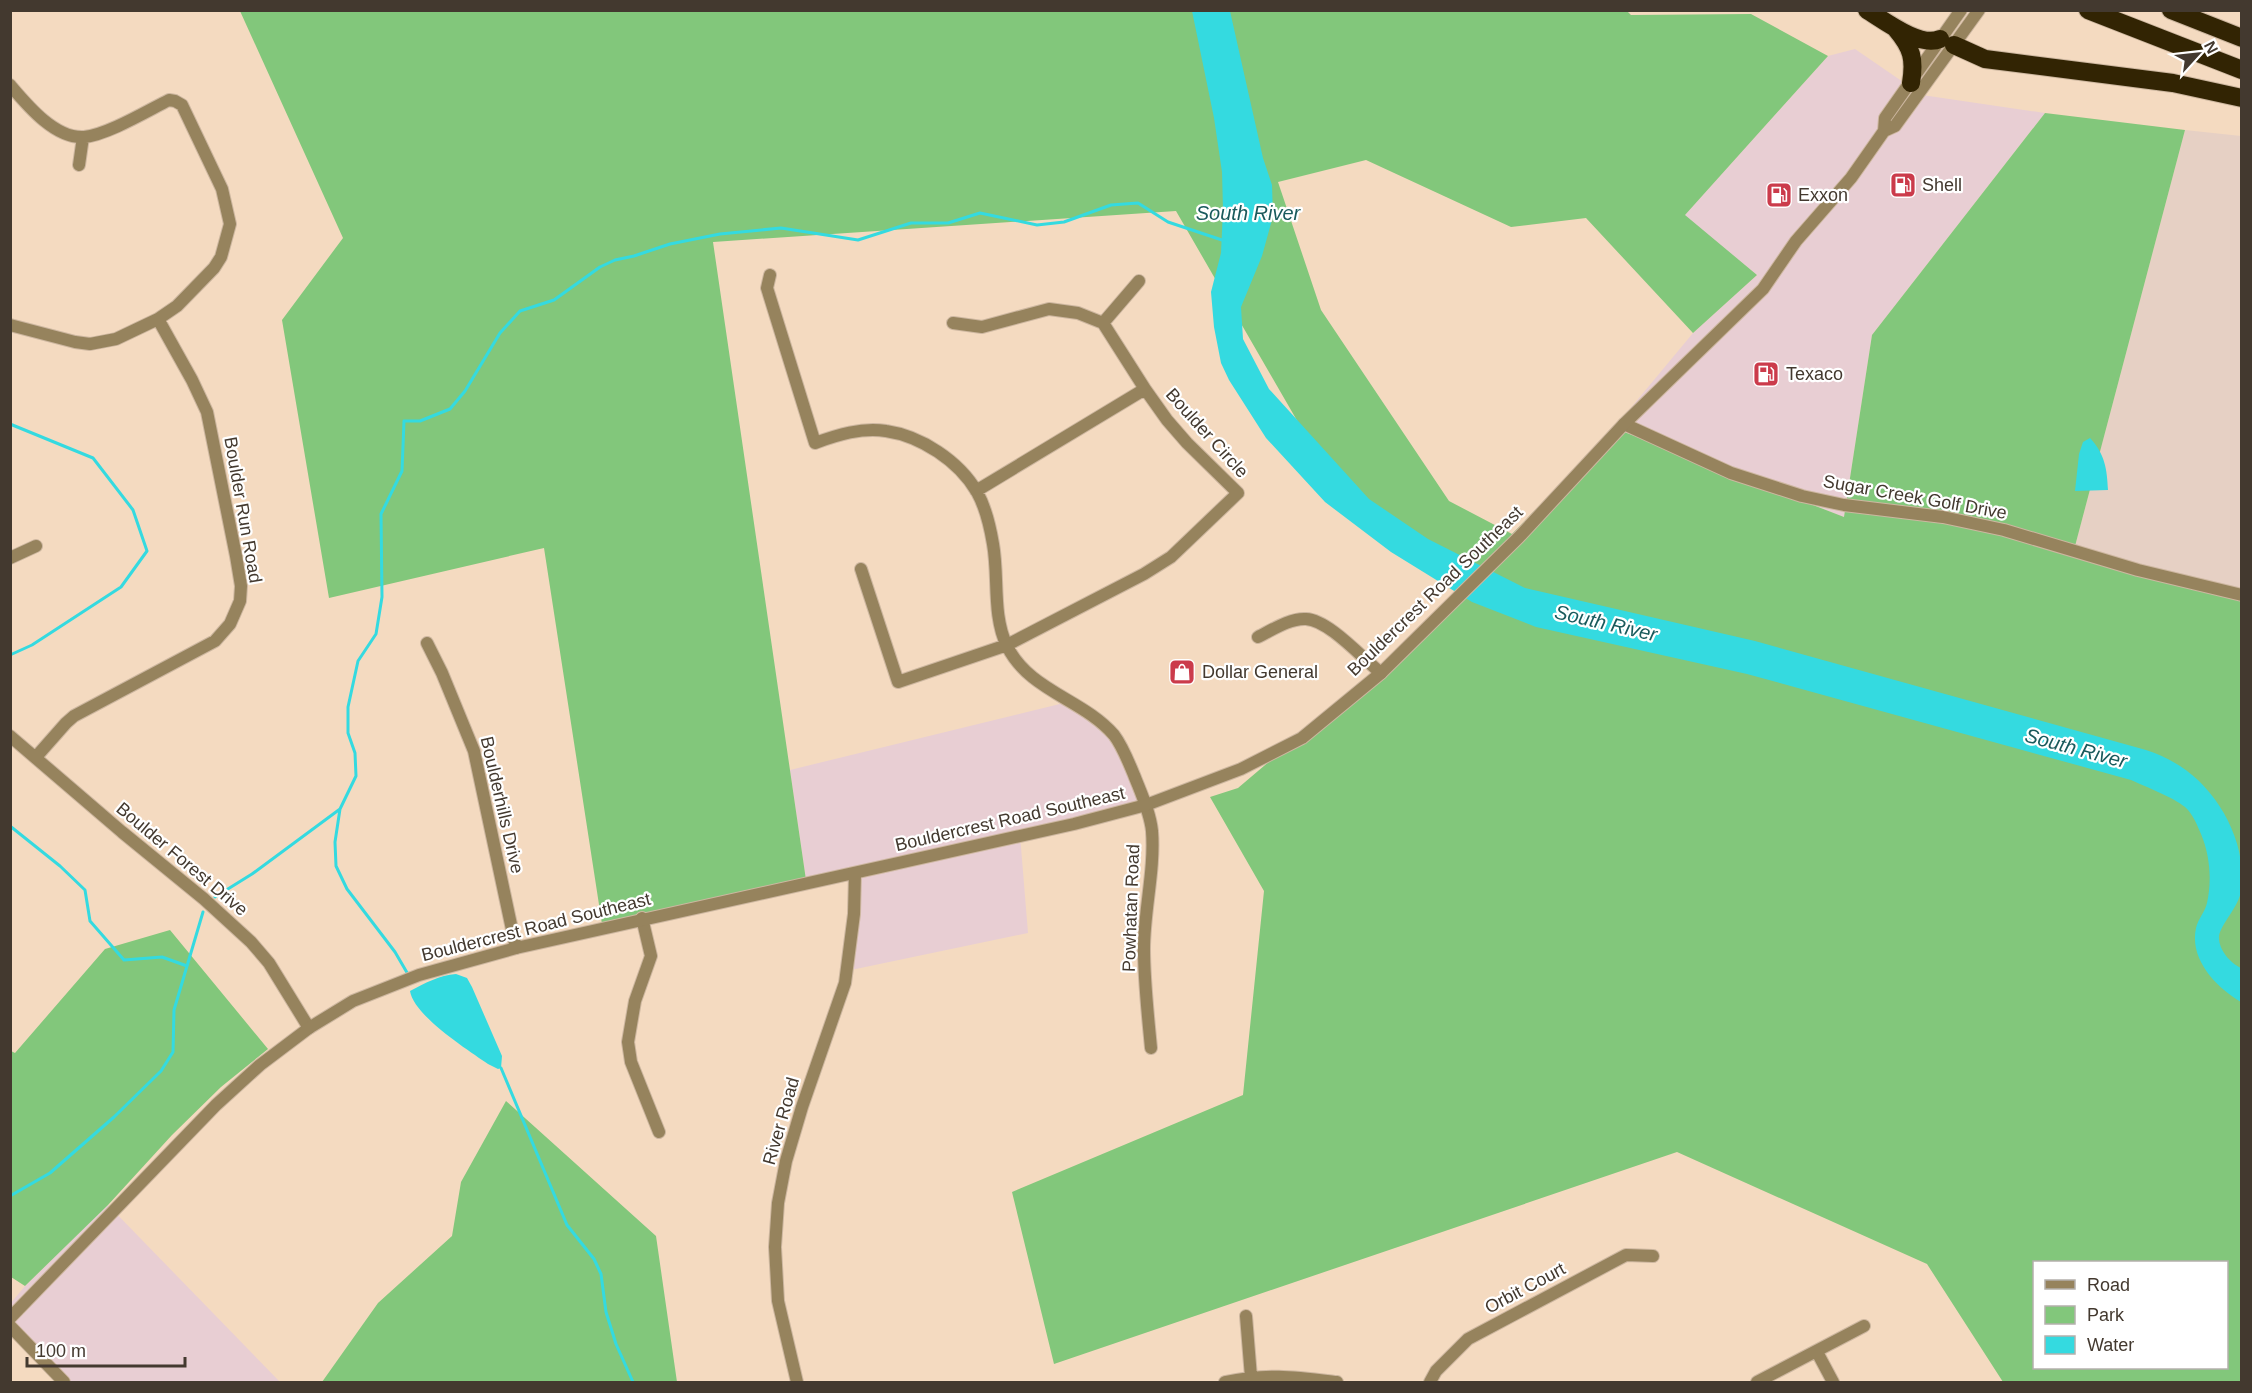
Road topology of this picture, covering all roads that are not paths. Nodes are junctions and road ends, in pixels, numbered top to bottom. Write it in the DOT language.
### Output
graph roads {
  1 [pos="1867,10"];
  2 [pos="1979,10"];
  3 [pos="2088,10"];
  4 [pos="2171,10"];
  5 [pos="1959,13"];
  6 [pos="1893,26"];
  7 [pos="2241,38"];
  8 [pos="1947,42"];
  9 [pos="2241,70"];
  10 [pos="1911,82"];
  11 [pos="10,85"];
  12 [pos="2241,98"];
  13 [pos="1884,131"];
  14 [pos="83,137"];
  15 [pos="79,165"];
  16 [pos="770,275"];
  17 [pos="1139,281"];
  18 [pos="158,319"];
  19 [pos="953,323"];
  20 [pos="1103,323"];
  21 [pos="10,325"];
  22 [pos="1145,389"];
  23 [pos="1624,424"];
  24 [pos="976,491"];
  25 [pos="36,546"];
  26 [pos="10,558"];
  27 [pos="861,569"];
  28 [pos="2241,595"];
  29 [pos="1258,637"];
  30 [pos="427,643"];
  31 [pos="1007,645"];
  32 [pos="1381,673"];
  33 [pos="10,736"];
  34 [pos="36,757"];
  35 [pos="1146,806"];
  36 [pos="855,873"];
  37 [pos="642,918"];
  38 [pos="516,948"];
  39 [pos="309,1028"];
  40 [pos="1151,1048"];
  41 [pos="659,1132"];
  42 [pos="1653,1256"];
  43 [pos="1246,1316"];
  44 [pos="10,1318"];
  45 [pos="10,1326"];
  46 [pos="1864,1326"];
  47 [pos="1817,1352"];
  48 [pos="1251,1377"];
  49 [pos="64,1383"];
  50 [pos="797,1383"];
  51 [pos="1225,1383"];
  52 [pos="1337,1383"];
  53 [pos="1430,1383"];
  54 [pos="1757,1383"];
  55 [pos="1833,1383"];
  1 -- 6 [label="highway"];
  2 -- 8 [label="street, Bouldercrest Road Southeast"];
  3 -- 9 [label="highway"];
  4 -- 7 [label="highway"];
  5 -- 8 [label="street, Bouldercrest Road Southeast"];
  6 -- 8 [label="highway"];
  6 -- 10 [label="highway"];
  8 -- 10 [label="street, Bouldercrest Road Southeast"];
  8 -- 12 [label="highway"];
  8 -- 13 [label="street, Bouldercrest Road Southeast"];
  10 -- 13 [label="street, Bouldercrest Road Southeast"];
  11 -- 14 [label="street"];
  13 -- 23 [label="street, Bouldercrest Road Southeast"];
  14 -- 15 [label="street"];
  14 -- 18 [label="street"];
  16 -- 24 [label="street, Powhatan Road"];
  17 -- 20 [label="street"];
  18 -- 21 [label="street"];
  18 -- 34 [label="street, Boulder Run Road"];
  19 -- 20 [label="street"];
  20 -- 22 [label="street, Boulder Circle"];
  22 -- 24 [label="street"];
  22 -- 31 [label="street, Boulder Circle"];
  23 -- 28 [label="street, Sugar Creek Golf Drive"];
  23 -- 32 [label="street, Bouldercrest Road Southeast"];
  24 -- 31 [label="street, Powhatan Road"];
  25 -- 26 [label="street"];
  27 -- 31 [label="street"];
  29 -- 32 [label="street"];
  30 -- 38 [label="street, Boulderhills Drive"];
  31 -- 35 [label="street, Powhatan Road"];
  32 -- 35 [label="street, Bouldercrest Road Southeast"];
  33 -- 34 [label="street, Boulder Forest Drive"];
  34 -- 39 [label="street, Boulder Forest Drive"];
  35 -- 36 [label="street, Bouldercrest Road Southeast"];
  35 -- 40 [label="street, Powhatan Road"];
  36 -- 37 [label="street, Bouldercrest Road Southeast"];
  36 -- 50 [label="street, River Road"];
  37 -- 38 [label="street, Bouldercrest Road Southeast"];
  37 -- 41 [label="street"];
  38 -- 39 [label="street, Bouldercrest Road Southeast"];
  39 -- 44 [label="street, Bouldercrest Road Southeast"];
  42 -- 53 [label="street, Orbit Court"];
  43 -- 48 [label="street"];
  45 -- 49 [label="street"];
  46 -- 47 [label="street"];
  47 -- 54 [label="street"];
  47 -- 55 [label="street"];
  48 -- 51 [label="street"];
  48 -- 52 [label="street"];
}
